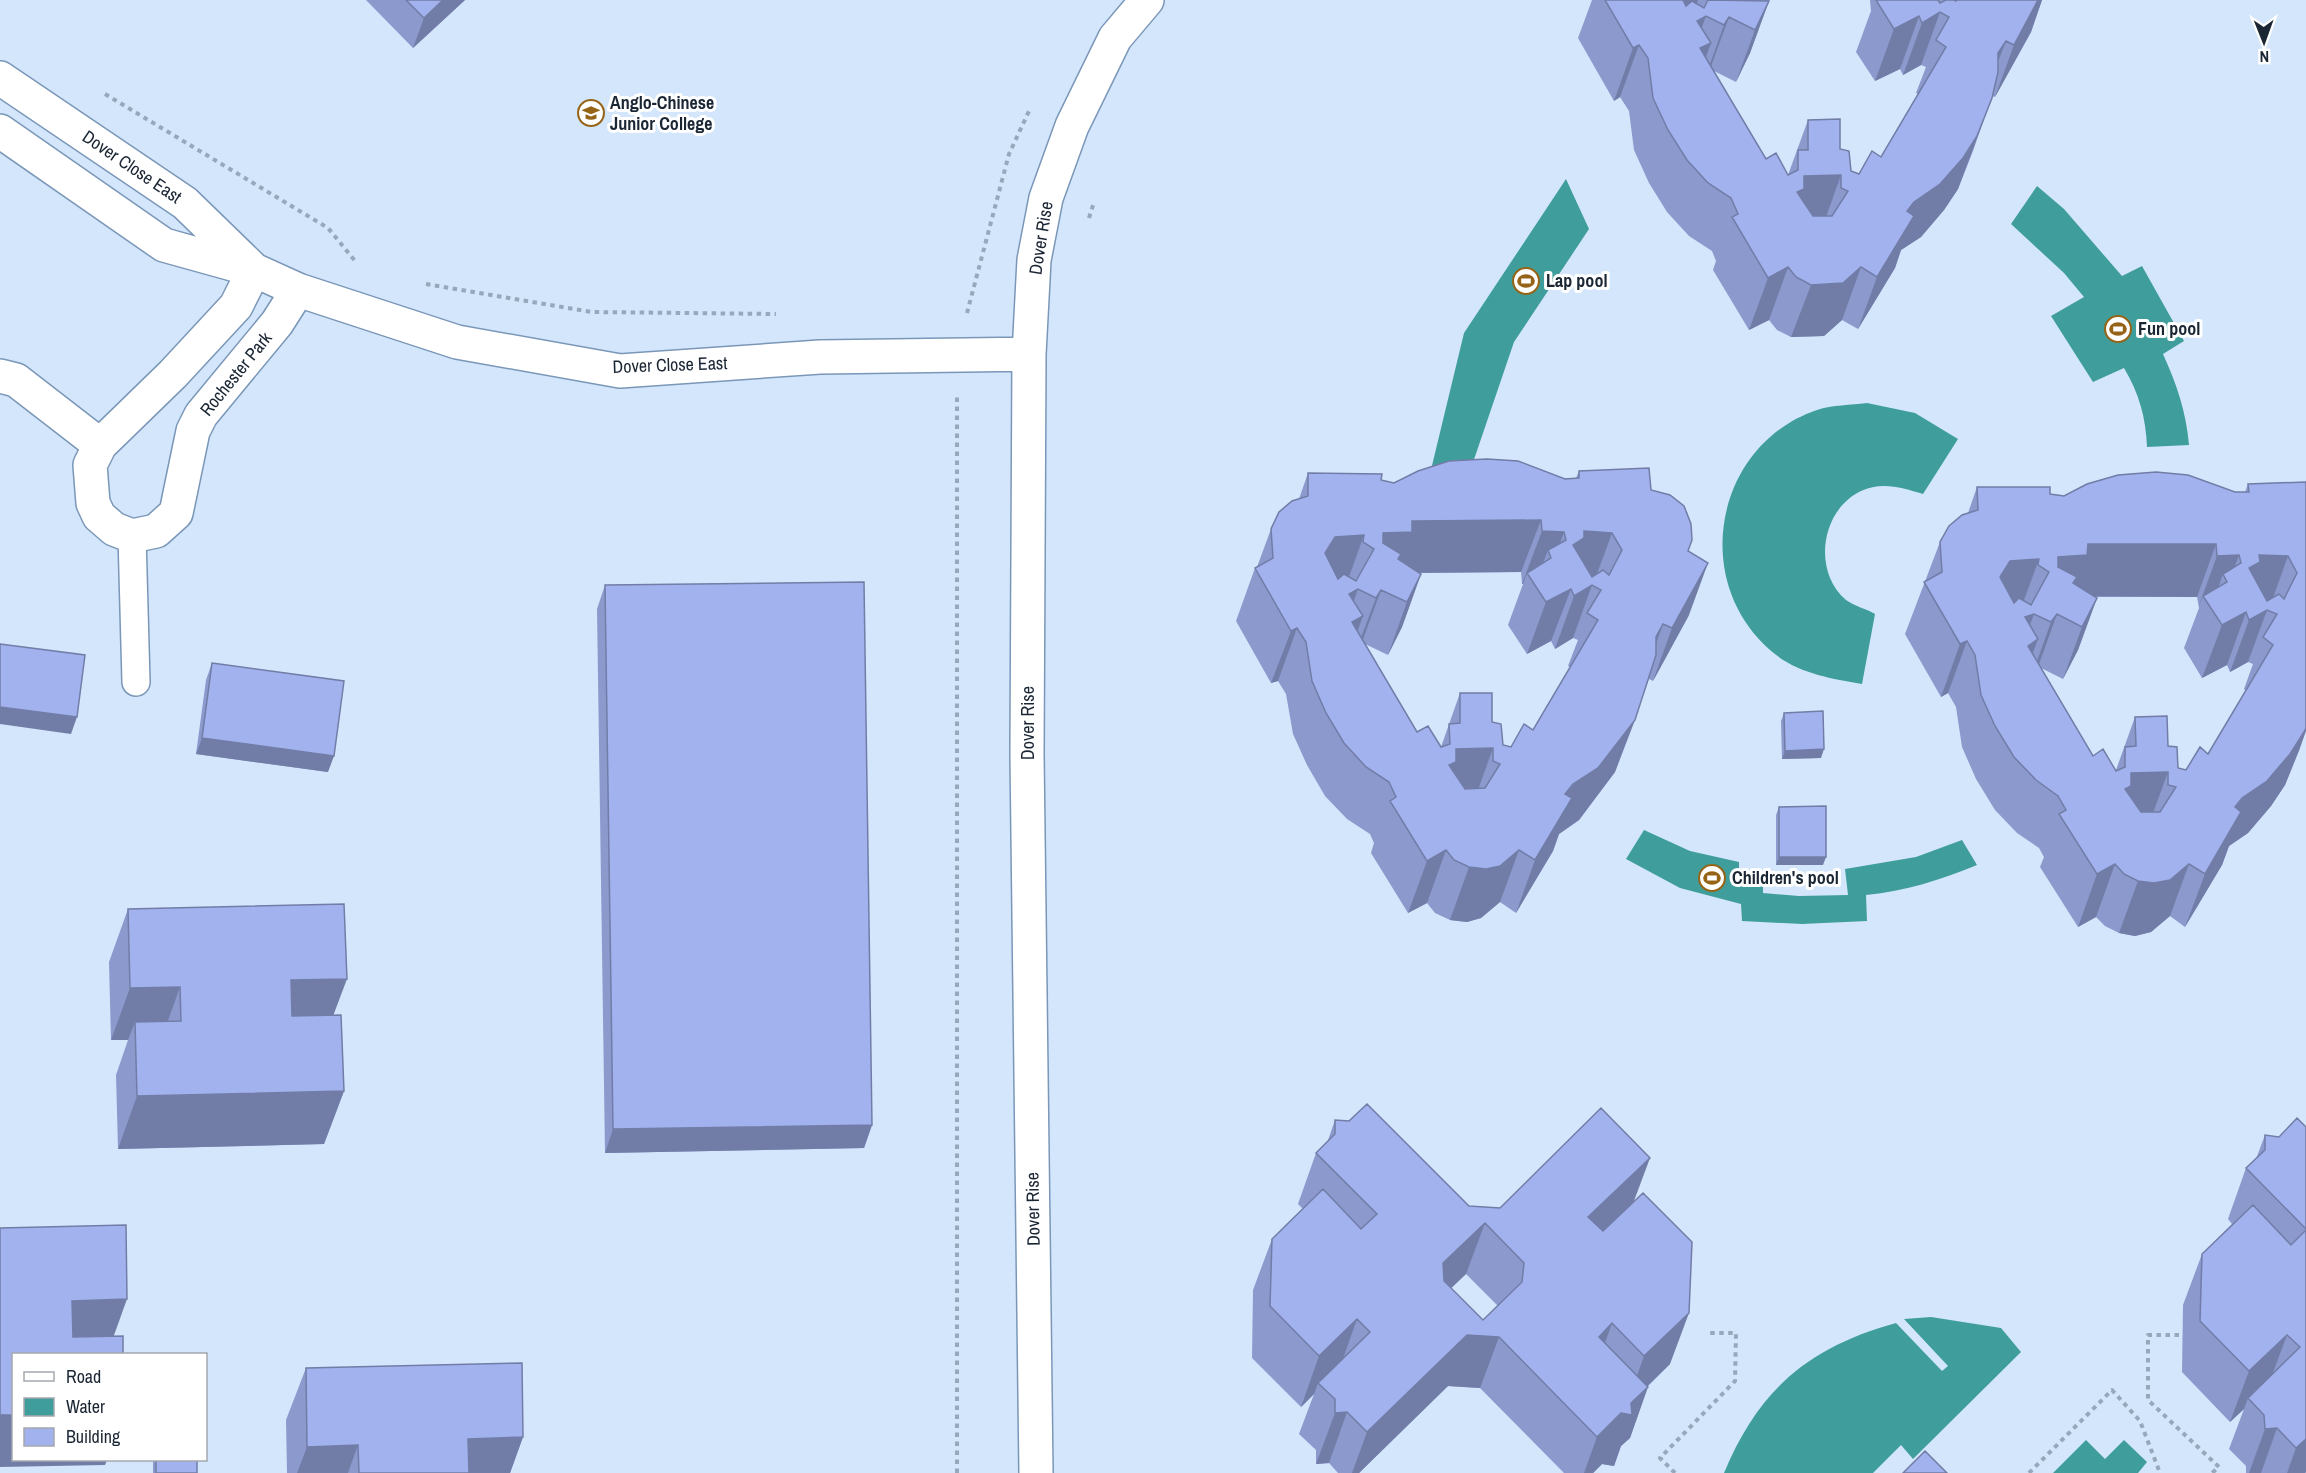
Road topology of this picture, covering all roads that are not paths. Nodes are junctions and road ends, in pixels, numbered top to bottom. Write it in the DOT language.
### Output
graph roads {
  1 [pos="1147,0"];
  2 [pos="0,78"];
  3 [pos="0,131"];
  4 [pos="254,270"];
  5 [pos="298,290"];
  6 [pos="1029,354"];
  7 [pos="0,376"];
  8 [pos="100,445"];
  9 [pos="132,536"];
  10 [pos="136,682"];
  11 [pos="1036,1473"];
  1 -- 6 [label="street, Dover Rise"];
  2 -- 4 [label="street, Dover Close East"];
  3 -- 4 [label="street, Dover Close East"];
  4 -- 5 [label="street, Dover Close East"];
  4 -- 8 [label="street"];
  5 -- 6 [label="street, Dover Close East"];
  5 -- 9 [label="street, Rochester Park"];
  6 -- 11 [label="street, Dover Rise"];
  7 -- 8 [label="street"];
  8 -- 9 [label="street"];
  9 -- 10 [label="lane"];
}
